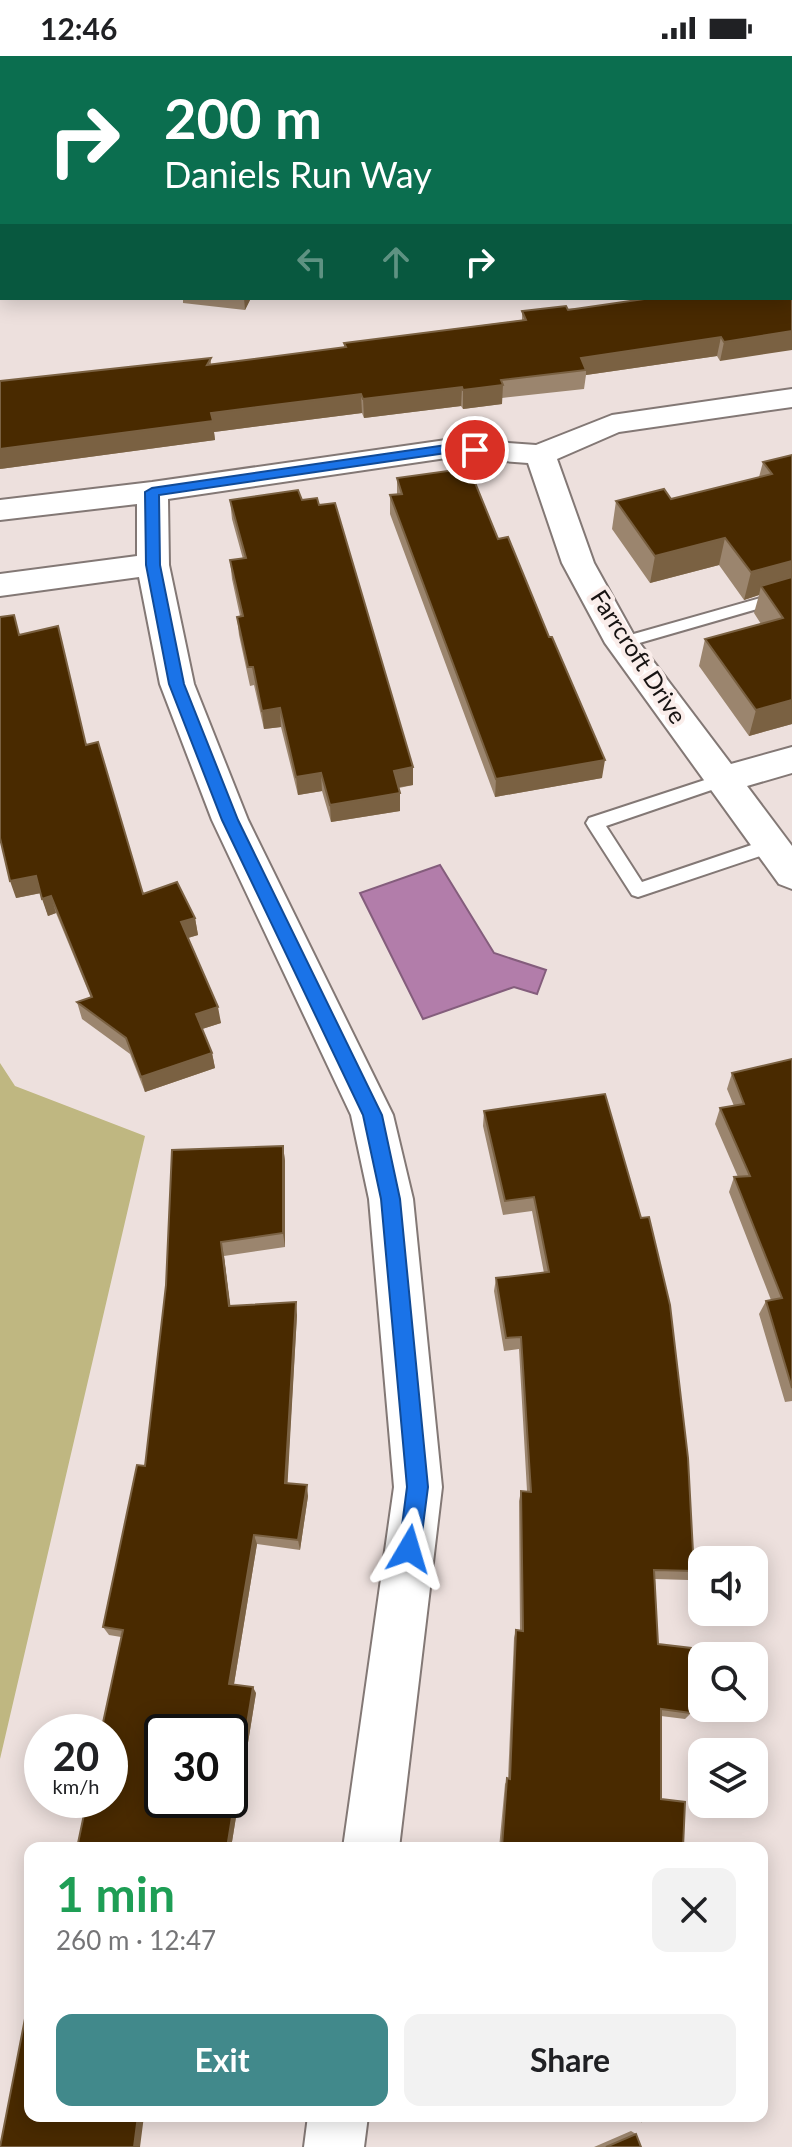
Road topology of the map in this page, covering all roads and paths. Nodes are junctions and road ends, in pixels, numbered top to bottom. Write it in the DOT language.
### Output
graph roads {
  1 [pos="792,398"];
  2 [pos="540,455"];
  3 [pos="152,492"];
  4 [pos="0,510"];
  5 [pos="153,565"];
  6 [pos="0,585"];
  7 [pos="792,594"];
  8 [pos="622,643"];
  9 [pos="792,760"];
  10 [pos="723,780"];
  11 [pos="785,853"];
  12 [pos="372,1842"];
  13 [pos="337,2122"];
  14 [pos="334,2147"];
  1 -- 2 [label="street"];
  2 -- 3 [label="street"];
  2 -- 8 [label="street, Farrcroft Drive"];
  3 -- 4 [label="street"];
  3 -- 5 [label="street"];
  5 -- 6 [label="street"];
  5 -- 12 [label="street"];
  7 -- 8 [label="lane"];
  8 -- 10 [label="street, Farrcroft Drive"];
  9 -- 10 [label="street"];
  10 -- 11 [label="street, Farrcroft Drive"];
  10 -- 11 [label="lane"];
  13 -- 14 [label="street"];
}
